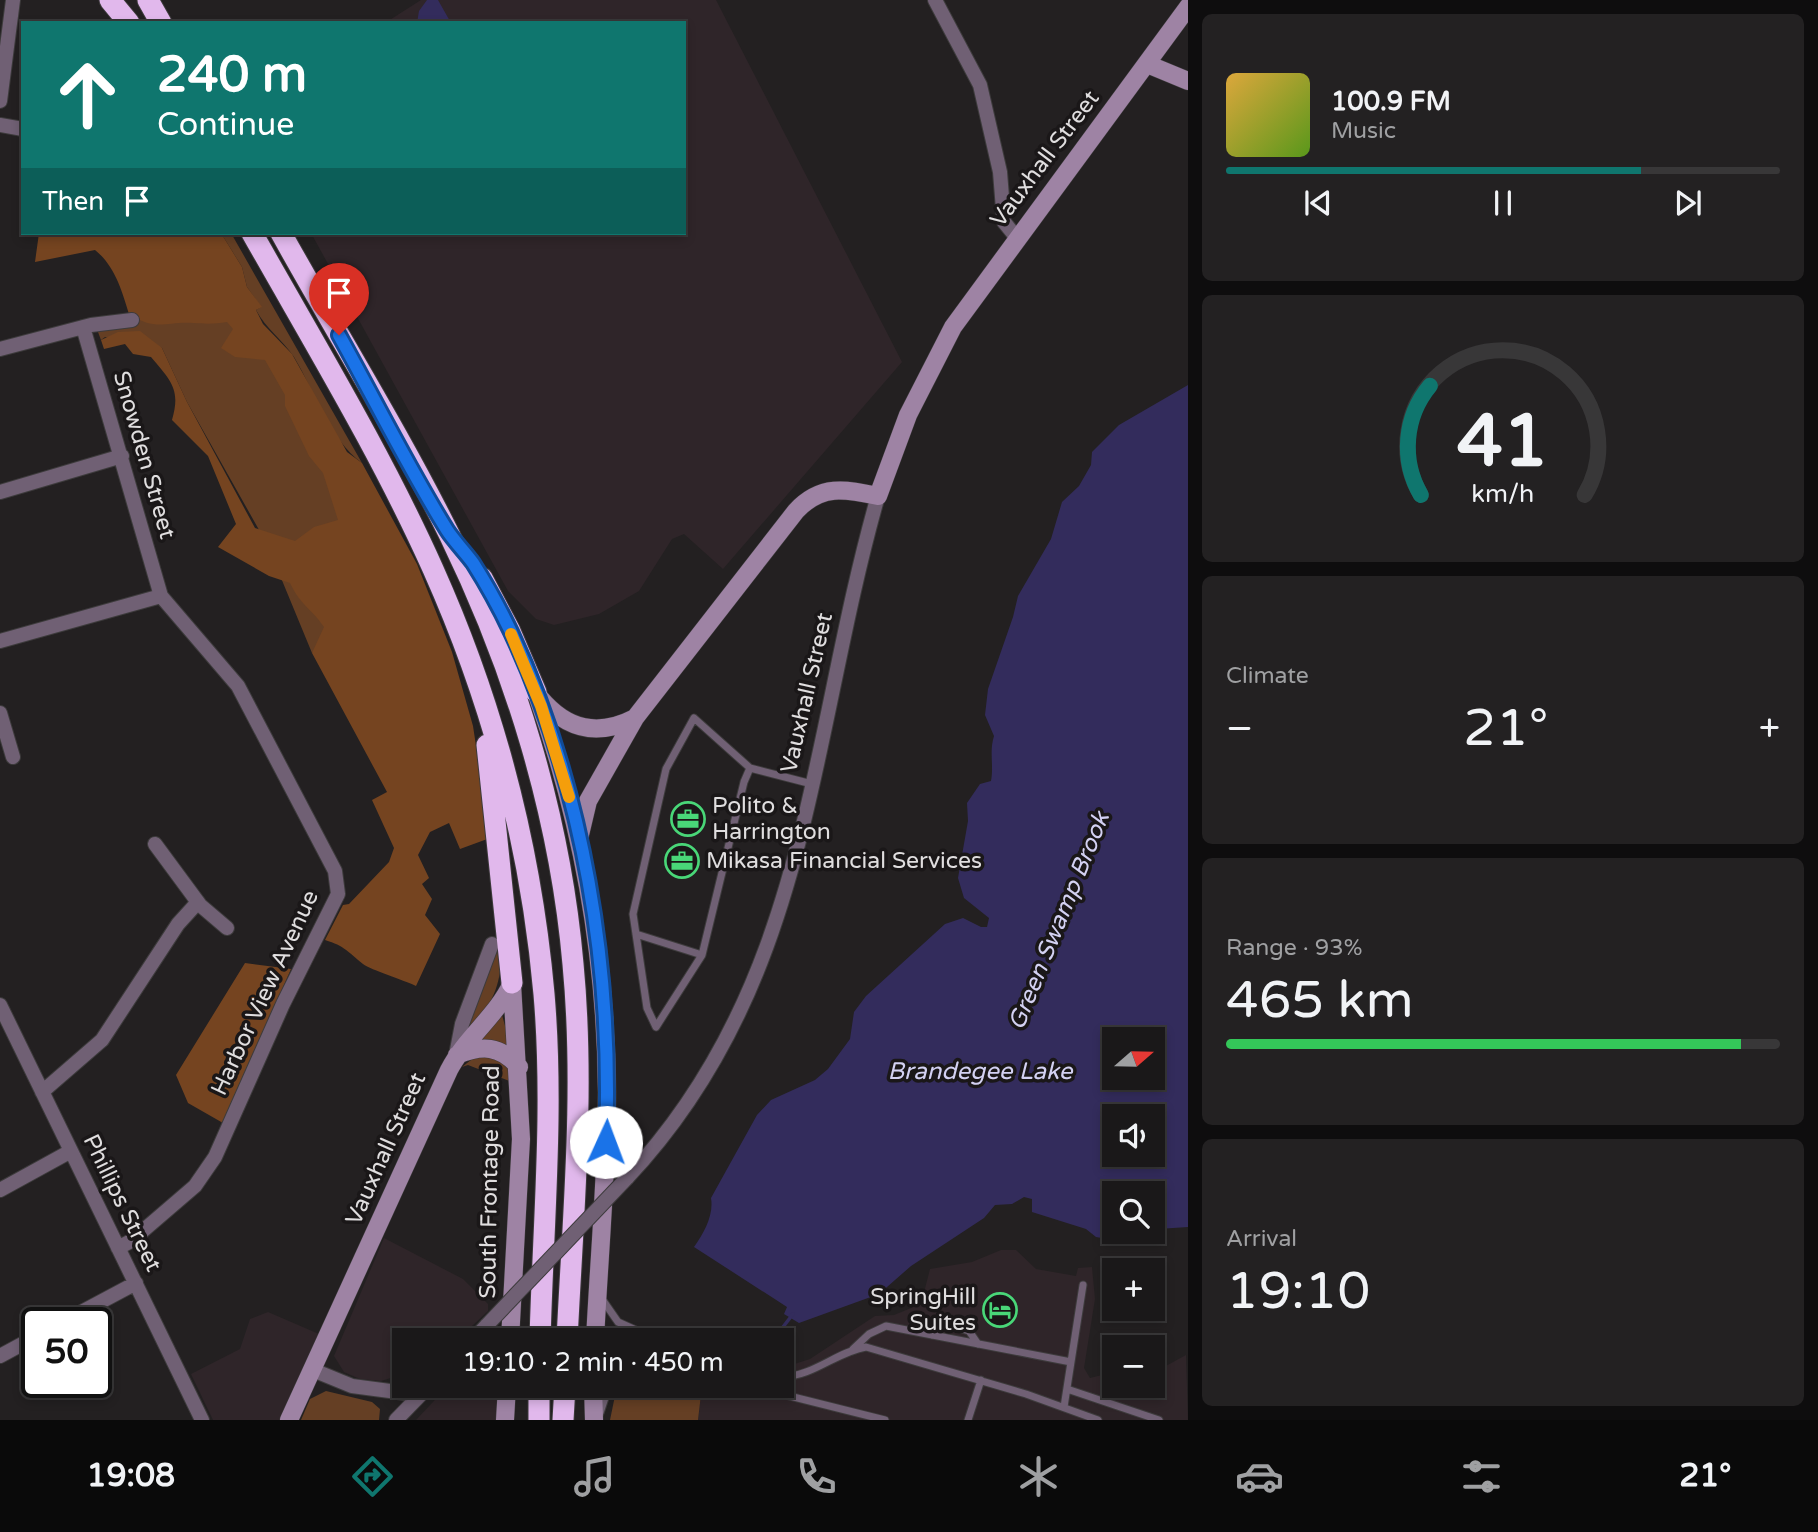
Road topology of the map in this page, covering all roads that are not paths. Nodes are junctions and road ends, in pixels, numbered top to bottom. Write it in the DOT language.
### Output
graph roads {
  1 [pos="13,0"];
  2 [pos="110,0"];
  3 [pos="121,0"];
  4 [pos="935,0"];
  5 [pos="1188,7"];
  6 [pos="129,21"];
  7 [pos="130,21"];
  8 [pos="1147,64"];
  9 [pos="1188,80"];
  10 [pos="0,101"];
  11 [pos="0,125"];
  12 [pos="21,129"];
  13 [pos="253,235"];
  14 [pos="282,235"];
  15 [pos="1017,238"];
  16 [pos="132,320"];
  17 [pos="83,327"];
  18 [pos="0,349"];
  19 [pos="122,456"];
  20 [pos="0,492"];
  21 [pos="878,496"];
  22 [pos="448,531"];
  23 [pos="161,596"];
  24 [pos="0,641"];
  25 [pos="536,692"];
  26 [pos="481,694"];
  27 [pos="0,713"];
  28 [pos="635,718"];
  29 [pos="13,757"];
  30 [pos="750,768"];
  31 [pos="812,784"];
  32 [pos="579,839"];
  33 [pos="155,844"];
  34 [pos="198,902"];
  35 [pos="227,928"];
  36 [pos="636,934"];
  37 [pos="492,944"];
  38 [pos="702,955"];
  39 [pos="512,983"];
  40 [pos="0,1005"];
  41 [pos="456,1055"];
  42 [pos="519,1067"];
  43 [pos="42,1092"];
  44 [pos="71,1151"];
  45 [pos="0,1190"];
  46 [pos="118,1248"];
  47 [pos="136,1283"];
  48 [pos="1083,1285"];
  49 [pos="598,1289"];
  50 [pos="91,1307"];
  51 [pos="948,1326"];
  52 [pos="484,1328"];
  53 [pos="511,1328"];
  54 [pos="541,1328"];
  55 [pos="567,1328"];
  56 [pos="596,1328"];
  57 [pos="631,1328"];
  58 [pos="962,1329"];
  59 [pos="932,1335"];
  60 [pos="978,1344"];
  61 [pos="21,1345"];
  62 [pos="853,1349"];
  63 [pos="0,1356"];
  64 [pos="1071,1362"];
  65 [pos="313,1370"];
  66 [pos="794,1375"];
  67 [pos="981,1380"];
  68 [pos="392,1389"];
  69 [pos="1067,1389"];
  70 [pos="794,1397"];
  71 [pos="417,1398"];
  72 [pos="506,1398"];
  73 [pos="539,1398"];
  74 [pos="564,1398"];
  75 [pos="594,1398"];
  76 [pos="604,1398"];
  77 [pos="1063,1407"];
  78 [pos="199,1419"];
  79 [pos="970,1419"];
  80 [pos="289,1420"];
  81 [pos="396,1420"];
  82 [pos="505,1420"];
  83 [pos="539,1420"];
  84 [pos="563,1420"];
  85 [pos="596,1420"];
  86 [pos="885,1420"];
  87 [pos="1098,1420"];
  88 [pos="1158,1420"];
  1 -- 10 [label="street"];
  2 -- 6 [label="highway"];
  3 -- 7 [label="highway"];
  4 -- 15 [label="street"];
  5 -- 8 [label="main road, Vauxhall Street"];
  8 -- 9 [label="main road"];
  8 -- 15 [label="main road, Vauxhall Street"];
  11 -- 12 [label="street"];
  13 -- 26 [label="highway"];
  14 -- 22 [label="highway"];
  15 -- 21 [label="main road, Vauxhall Street"];
  16 -- 17 [label="street"];
  17 -- 18 [label="street"];
  17 -- 19 [label="street, Snowden Street"];
  19 -- 20 [label="street"];
  19 -- 23 [label="street, Snowden Street"];
  21 -- 28 [label="main road"];
  21 -- 31 [label="street, Vauxhall Street"];
  22 -- 25 [label="highway"];
  22 -- 55 [label="highway"];
  23 -- 24 [label="street"];
  23 -- 46 [label="street, Harbor View Avenue"];
  25 -- 28 [label="main road"];
  25 -- 32 [label="main road"];
  26 -- 39 [label="highway"];
  26 -- 54 [label="highway"];
  27 -- 29 [label="street"];
  28 -- 32 [label="main road"];
  30 -- 31 [label="lane"];
  30 -- 36 [label="lane"];
  30 -- 38 [label="lane"];
  31 -- 52 [label="street, Vauxhall Street, bridge"];
  32 -- 49 [label="main road"];
  33 -- 34 [label="street"];
  34 -- 35 [label="street"];
  34 -- 43 [label="street"];
  36 -- 38 [label="lane"];
  36 -- 38 [label="lane"];
  37 -- 41 [label="street, Vauxhall Street"];
  39 -- 41 [label="main road"];
  39 -- 42 [label="main road, South Frontage Road"];
  40 -- 43 [label="street, Phillips Street"];
  41 -- 42 [label="main road"];
  41 -- 65 [label="main road, Vauxhall Street"];
  42 -- 53 [label="main road, South Frontage Road"];
  43 -- 44 [label="street, Phillips Street"];
  44 -- 45 [label="street"];
  44 -- 46 [label="street, Phillips Street"];
  46 -- 47 [label="street, Phillips Street"];
  47 -- 50 [label="street"];
  47 -- 78 [label="street, Phillips Street"];
  48 -- 64 [label="lane"];
  49 -- 56 [label="main road"];
  49 -- 57 [label="lane"];
  51 -- 59 [label="lane"];
  58 -- 60 [label="lane"];
  59 -- 60 [label="lane"];
  59 -- 62 [label="lane"];
  60 -- 64 [label="lane"];
  61 -- 63 [label="street"];
  62 -- 66 [label="lane"];
  62 -- 67 [label="lane"];
  64 -- 69 [label="lane"];
  65 -- 68 [label="street"];
  65 -- 80 [label="main road, Vauxhall Street"];
  67 -- 77 [label="lane"];
  67 -- 79 [label="lane"];
  69 -- 77 [label="lane"];
  69 -- 88 [label="lane"];
  70 -- 86 [label="lane"];
  71 -- 81 [label="street"];
  72 -- 82 [label="main road"];
  73 -- 83 [label="highway"];
  74 -- 84 [label="highway"];
  75 -- 85 [label="main road"];
  76 -- 85 [label="lane"];
  77 -- 87 [label="lane"];
}
